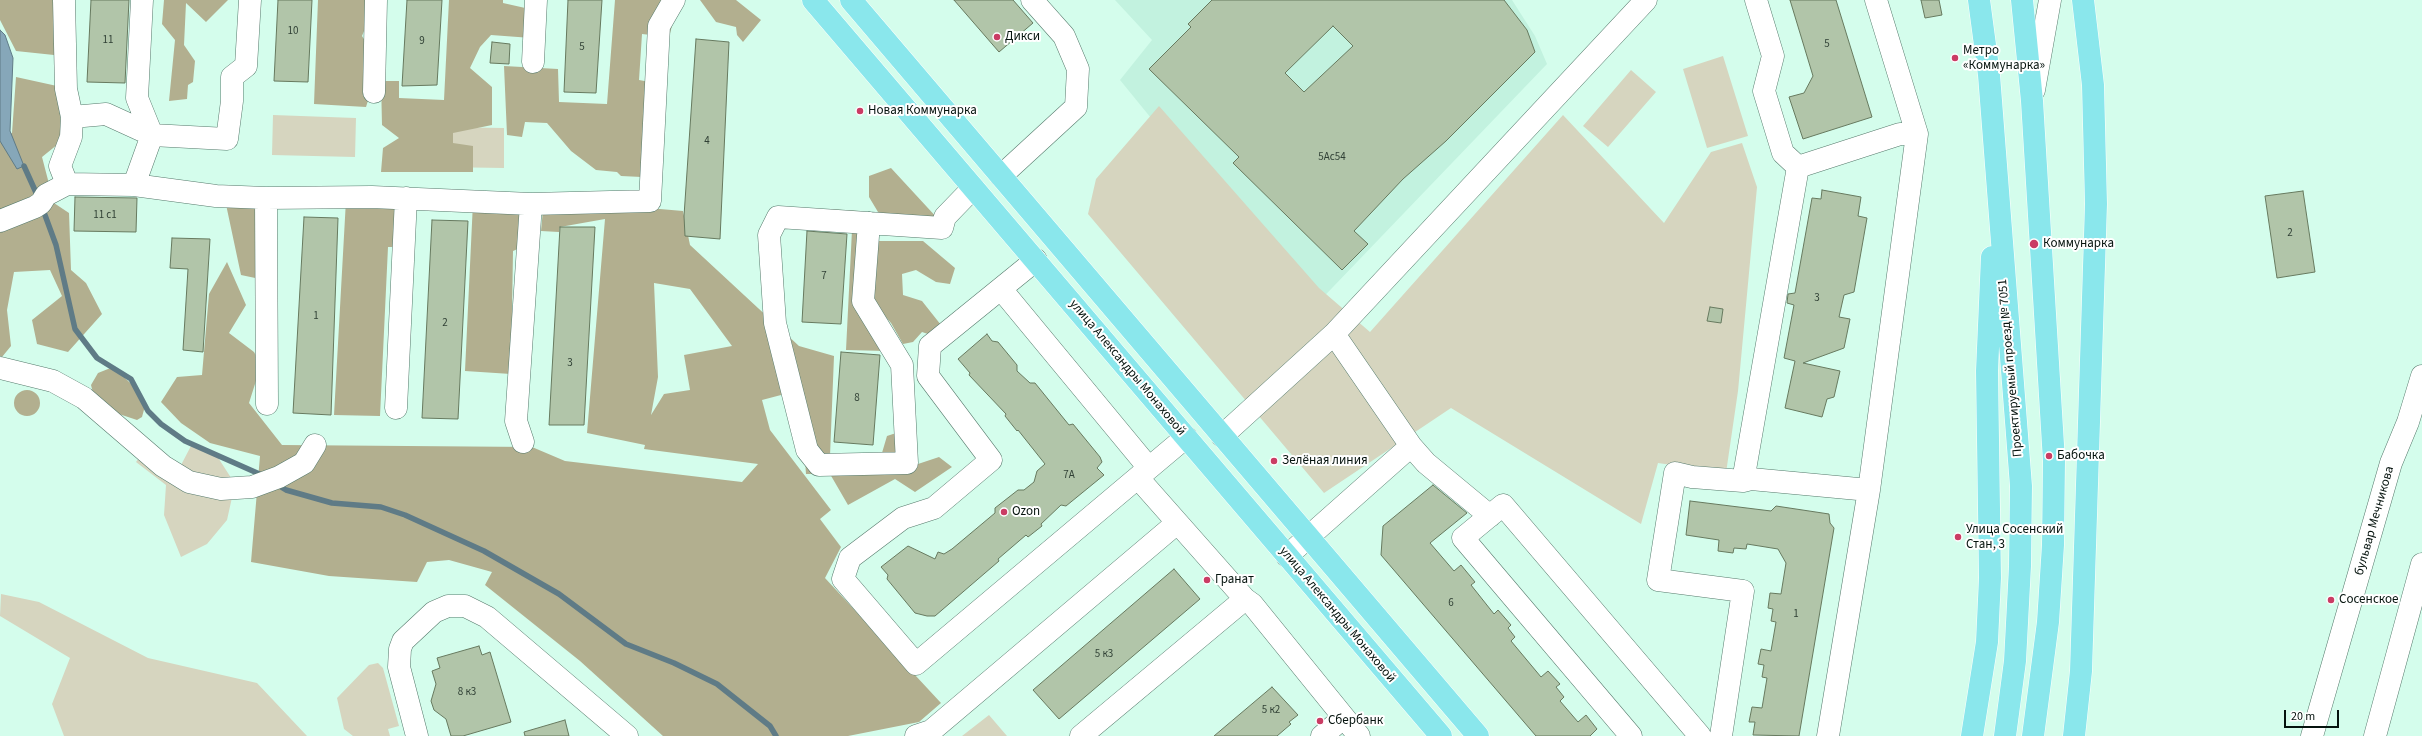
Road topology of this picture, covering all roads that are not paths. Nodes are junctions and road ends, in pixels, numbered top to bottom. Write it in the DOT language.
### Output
graph roads {
  1 [pos="64,0"];
  2 [pos="142,0"];
  3 [pos="250,0"];
  4 [pos="376,0"];
  5 [pos="536,0"];
  6 [pos="674,0"];
  7 [pos="813,0"];
  8 [pos="852,0"];
  9 [pos="1032,0"];
  10 [pos="1646,0"];
  11 [pos="1756,0"];
  12 [pos="1876,0"];
  13 [pos="1979,0"];
  14 [pos="2022,0"];
  15 [pos="2050,0"];
  16 [pos="2084,0"];
  17 [pos="533,62"];
  18 [pos="374,92"];
  19 [pos="2032,101"];
  20 [pos="72,117"];
  21 [pos="1917,134"];
  22 [pos="152,135"];
  23 [pos="1798,167"];
  24 [pos="1001,176"];
  25 [pos="67,184"];
  26 [pos="134,185"];
  27 [pos="1997,186"];
  28 [pos="973,188"];
  29 [pos="266,198"];
  30 [pos="406,198"];
  31 [pos="531,204"];
  32 [pos="0,221"];
  33 [pos="869,223"];
  34 [pos="1036,260"];
  35 [pos="1001,289"];
  36 [pos="1334,334"];
  37 [pos="0,368"];
  38 [pos="2422,376"];
  39 [pos="267,404"];
  40 [pos="396,408"];
  41 [pos="1222,436"];
  42 [pos="1186,437"];
  43 [pos="523,442"];
  44 [pos="316,445"];
  45 [pos="1411,446"];
  46 [pos="1144,473"];
  47 [pos="1743,481"];
  48 [pos="1869,490"];
  49 [pos="1490,516"];
  50 [pos="1178,523"];
  51 [pos="1309,537"];
  52 [pos="1287,556"];
  53 [pos="2422,564"];
  54 [pos="1245,599"];
  55 [pos="1343,718"];
  56 [pos="417,736"];
  57 [pos="627,736"];
  58 [pos="916,736"];
  59 [pos="1081,736"];
  60 [pos="1322,736"];
  61 [pos="1359,736"];
  62 [pos="1440,736"];
  63 [pos="1478,736"];
  64 [pos="1631,736"];
  65 [pos="1700,736"];
  66 [pos="1721,736"];
  67 [pos="1828,736"];
  68 [pos="1972,736"];
  69 [pos="2005,736"];
  70 [pos="2034,736"];
  71 [pos="2074,736"];
  72 [pos="2312,736"];
  73 [pos="2374,736"];
  1 -- 20 [label="street"];
  2 -- 22 [label="street"];
  3 -- 22 [label="street"];
  4 -- 18 [label="street"];
  5 -- 17 [label="street"];
  6 -- 31 [label="street"];
  7 -- 28 [label="main road, улица Александры Монаховой"];
  8 -- 24 [label="main road"];
  9 -- 24 [label="street"];
  10 -- 36 [label="street"];
  11 -- 23 [label="street"];
  12 -- 21 [label="street"];
  13 -- 27 [label="main road, Проектируемый проезд № 7051"];
  14 -- 19 [label="main road"];
  15 -- 19 [label="street"];
  16 -- 71 [label="main road"];
  19 -- 70 [label="main road"];
  20 -- 22 [label="street"];
  20 -- 25 [label="street"];
  21 -- 23 [label="street"];
  21 -- 48 [label="street"];
  22 -- 26 [label="street"];
  23 -- 47 [label="street"];
  24 -- 41 [label="main road"];
  25 -- 26 [label="street"];
  25 -- 32 [label="street"];
  26 -- 29 [label="street"];
  27 -- 68 [label="main road"];
  27 -- 69 [label="main road, Проектируемый проезд № 7051"];
  28 -- 33 [label="street"];
  28 -- 34 [label="main road, улица Александры Монаховой"];
  29 -- 30 [label="street"];
  29 -- 39 [label="street"];
  30 -- 31 [label="street"];
  30 -- 40 [label="street"];
  31 -- 43 [label="street"];
  33 -- 33 [label="street"];
  34 -- 35 [label="street"];
  34 -- 42 [label="main road, улица Александры Монаховой"];
  35 -- 46 [label="street"];
  35 -- 46 [label="street"];
  36 -- 41 [label="street"];
  36 -- 45 [label="street"];
  37 -- 44 [label="street"];
  38 -- 72 [label="street, бульвар Мечникова"];
  41 -- 51 [label="main road"];
  42 -- 46 [label="street"];
  42 -- 52 [label="main road, улица Александры Монаховой"];
  45 -- 49 [label="street"];
  45 -- 51 [label="street"];
  46 -- 50 [label="street"];
  47 -- 48 [label="street"];
  47 -- 66 [label="street"];
  48 -- 67 [label="street"];
  49 -- 64 [label="street"];
  49 -- 65 [label="street"];
  50 -- 54 [label="street"];
  50 -- 58 [label="street"];
  51 -- 52 [label="street"];
  51 -- 63 [label="main road"];
  52 -- 62 [label="main road, улица Александры Монаховой"];
  53 -- 73 [label="street"];
  54 -- 55 [label="street"];
  54 -- 59 [label="street"];
  55 -- 60 [label="street"];
  55 -- 61 [label="street"];
  56 -- 57 [label="street"];
}
